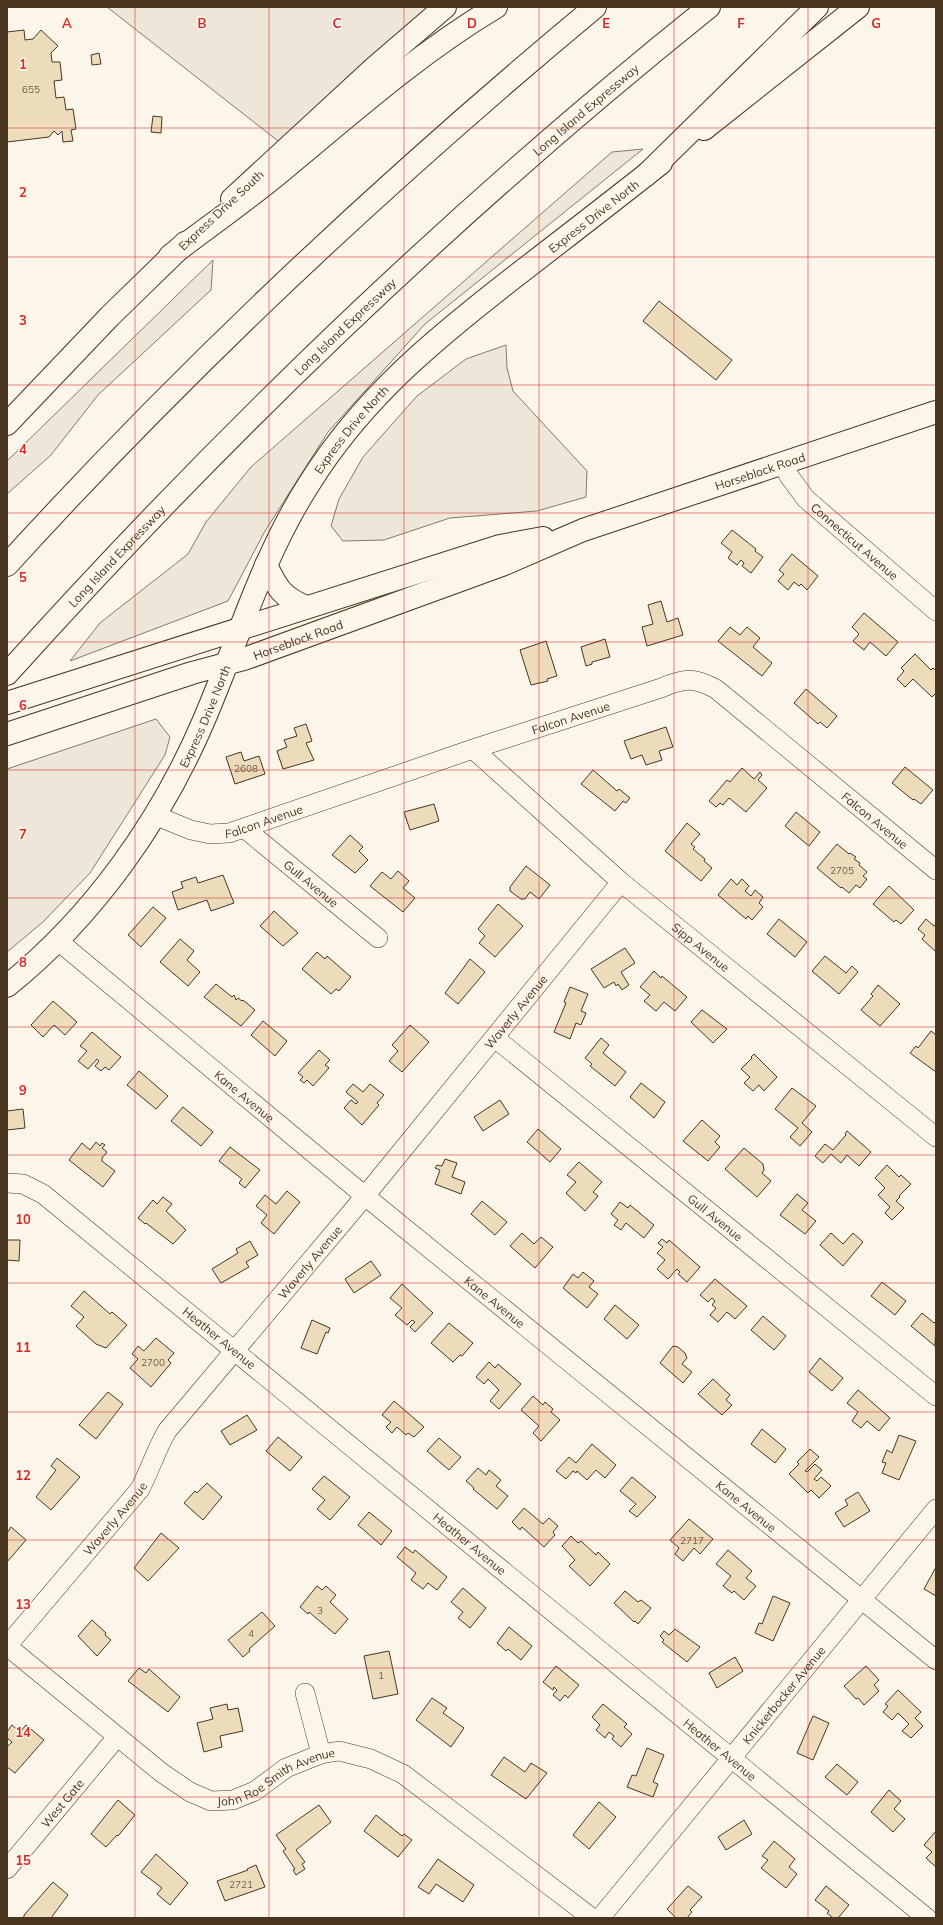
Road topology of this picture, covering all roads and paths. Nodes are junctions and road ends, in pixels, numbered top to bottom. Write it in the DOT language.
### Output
graph roads {
  1 [pos="445,7"];
  2 [pos="496,7"];
  3 [pos="595,7"];
  4 [pos="710,7"];
  5 [pos="816,7"];
  6 [pos="858,7"];
  7 [pos="646,175"];
  8 [pos="170,256"];
  9 [pos="936,412"];
  10 [pos="7,424"];
  11 [pos="784,464"];
  12 [pos="583,530"];
  13 [pos="7,565"];
  14 [pos="266,565"];
  15 [pos="306,607"];
  16 [pos="936,611"];
  17 [pos="239,630"];
  18 [pos="226,663"];
  19 [pos="7,674"];
  20 [pos="7,703"];
  21 [pos="14,732"];
  22 [pos="473,748"];
  23 [pos="154,815"];
  24 [pos="244,828"];
  25 [pos="936,870"];
  26 [pos="621,882"];
  27 [pos="378,938"];
  28 [pos="57,940"];
  29 [pos="7,986"];
  30 [pos="495,1038"];
  31 [pos="936,1137"];
  32 [pos="7,1183"];
  33 [pos="365,1196"];
  34 [pos="235,1349"];
  35 [pos="936,1396"];
  36 [pos="936,1509"];
  37 [pos="862,1600"];
  38 [pos="7,1646"];
  39 [pos="936,1660"];
  40 [pos="305,1693"];
  41 [pos="117,1738"];
  42 [pos="320,1754"];
  43 [pos="731,1759"];
  44 [pos="7,1869"];
  45 [pos="592,1918"];
  46 [pos="600,1918"];
  47 [pos="927,1918"];
  1 -- 8 [label="main road, Express Drive South"];
  2 -- 8 [label="main road"];
  3 -- 13 [label="main road"];
  4 -- 19 [label="main road, Long Island Expressway"];
  5 -- 7 [label="main road"];
  6 -- 7 [label="main road, Express Drive North"];
  7 -- 14 [label="main road, Express Drive North"];
  8 -- 10 [label="main road, Express Drive South"];
  9 -- 11 [label="main road, Horseblock Road"];
  11 -- 12 [label="main road, Horseblock Road"];
  11 -- 16 [label="street, Connecticut Avenue"];
  12 -- 15 [label="main road, Horseblock Road"];
  12 -- 18 [label="main road, Horseblock Road"];
  14 -- 15 [label="main road"];
  14 -- 17 [label="main road, Express Drive North"];
  15 -- 17 [label="main road, Horseblock Road"];
  17 -- 18 [label="main road, Express Drive North"];
  17 -- 20 [label="main road, Horseblock Road"];
  18 -- 21 [label="main road, Horseblock Road"];
  18 -- 23 [label="main road, Express Drive North"];
  22 -- 24 [label="street, Falcon Avenue"];
  22 -- 25 [label="street, Falcon Avenue"];
  22 -- 26 [label="street, Sipp Avenue"];
  23 -- 24 [label="street, Falcon Avenue"];
  23 -- 28 [label="main road, Express Drive North"];
  24 -- 27 [label="street, Gull Avenue"];
  26 -- 30 [label="street, Waverly Avenue"];
  26 -- 31 [label="street, Sipp Avenue"];
  28 -- 29 [label="main road, Express Drive North"];
  28 -- 33 [label="street, Kane Avenue"];
  30 -- 33 [label="street, Waverly Avenue"];
  30 -- 35 [label="street, Gull Avenue"];
  32 -- 34 [label="street, Heather Avenue"];
  33 -- 34 [label="street, Waverly Avenue"];
  33 -- 37 [label="street, Kane Avenue"];
  34 -- 38 [label="street, Waverly Avenue"];
  34 -- 43 [label="street, Heather Avenue"];
  36 -- 37 [label="street, Knickerbocker Avenue"];
  37 -- 39 [label="street, Kane Avenue"];
  37 -- 43 [label="street, Knickerbocker Avenue"];
  38 -- 41 [label="street, John Roe Smith Avenue"];
  40 -- 42 [label="street"];
  41 -- 42 [label="street, John Roe Smith Avenue"];
  41 -- 44 [label="street, West Gate"];
  42 -- 45 [label="street, John Roe Smith Avenue"];
  43 -- 46 [label="street, Knickerbocker Avenue"];
  43 -- 47 [label="street, Heather Avenue"];
}
